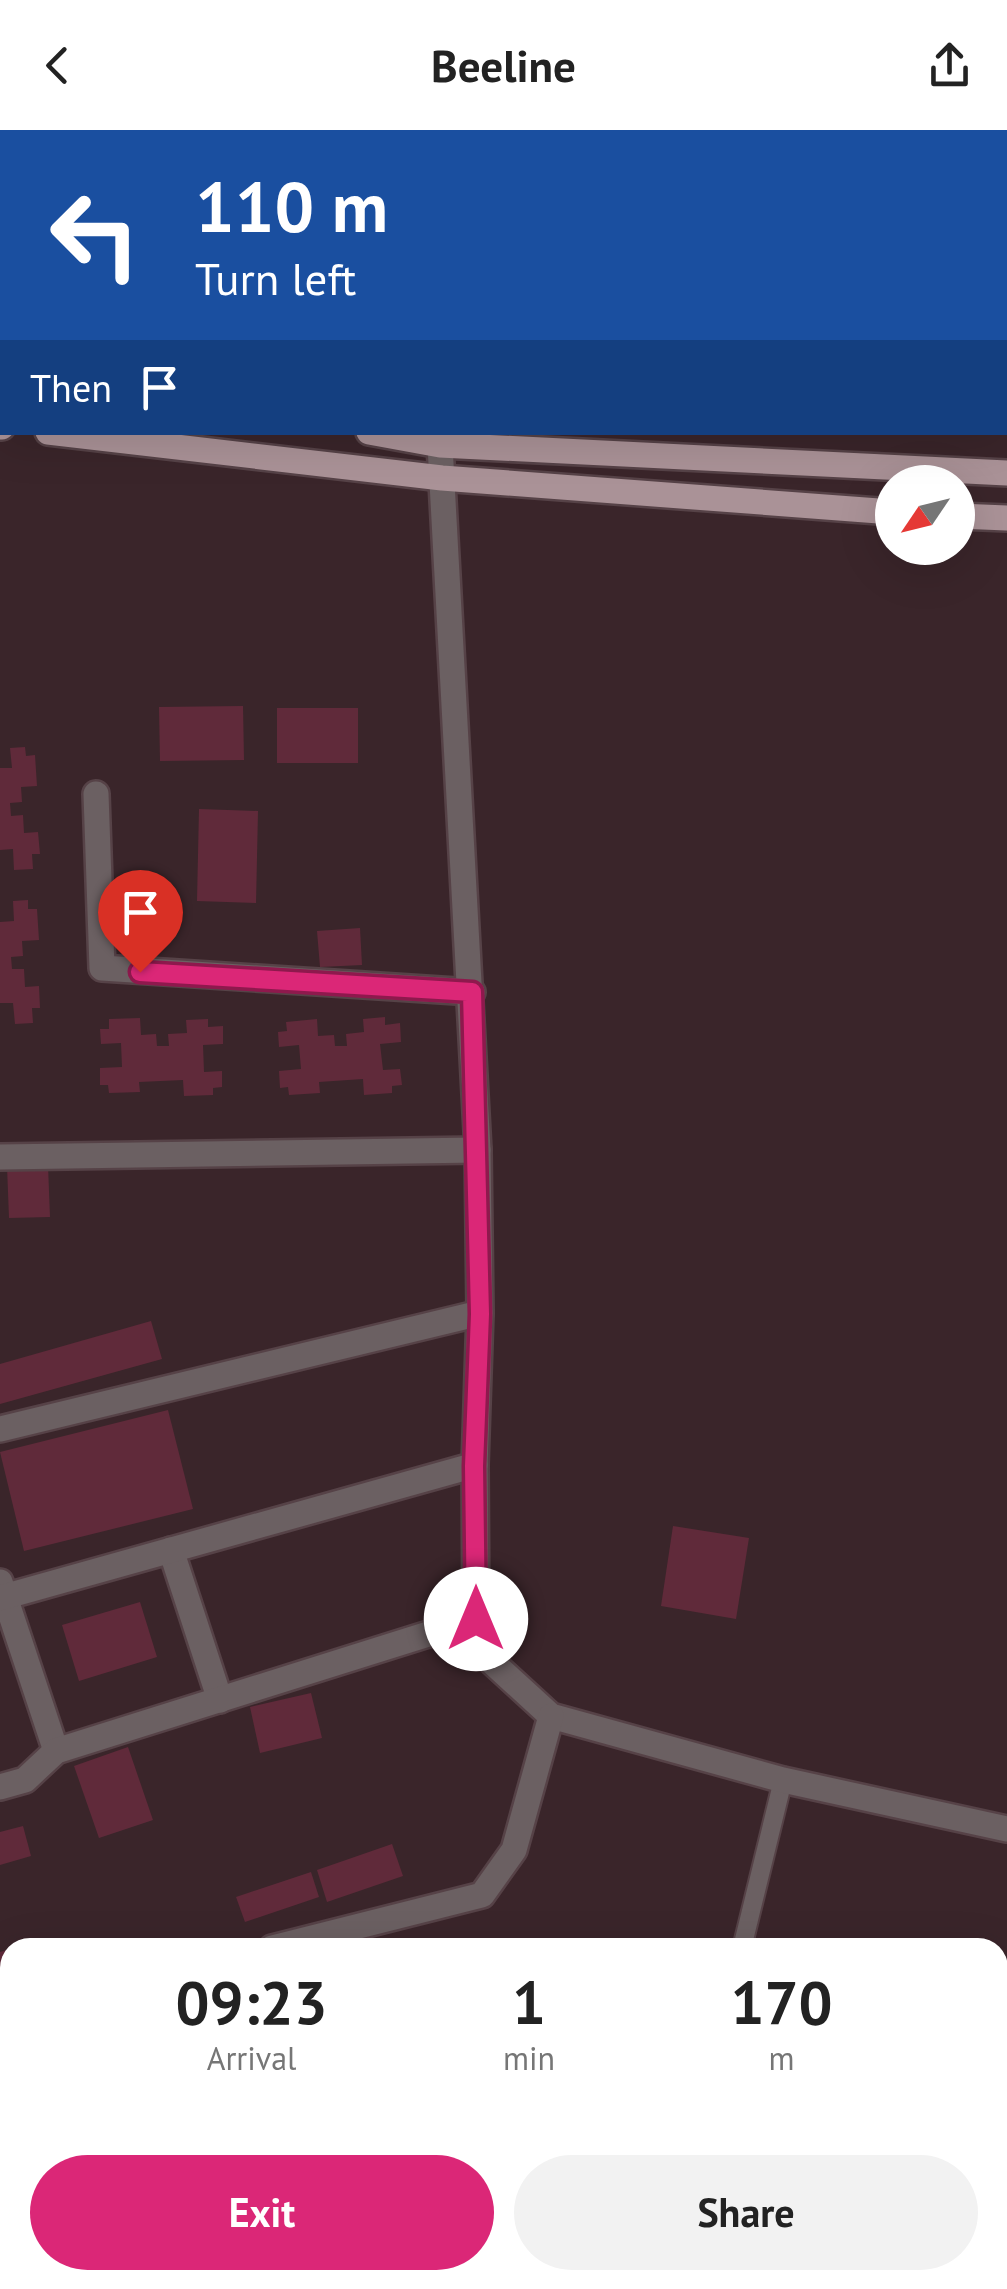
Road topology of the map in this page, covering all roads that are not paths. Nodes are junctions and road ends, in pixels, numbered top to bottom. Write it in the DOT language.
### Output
graph roads {
  1 [pos="74,435"];
  2 [pos="399,435"];
  3 [pos="438,439"];
  4 [pos="1007,473"];
  5 [pos="442,478"];
  6 [pos="875,511"];
  7 [pos="975,517"];
  8 [pos="1007,518"];
  9 [pos="96,794"];
  10 [pos="472,992"];
  11 [pos="478,1150"];
  12 [pos="0,1157"];
  13 [pos="480,1314"];
  14 [pos="0,1429"];
  15 [pos="474,1466"];
  16 [pos="172,1550"];
  17 [pos="1,1592"];
  18 [pos="476,1619"];
  19 [pos="220,1700"];
  20 [pos="551,1716"];
  21 [pos="56,1752"];
  22 [pos="783,1780"];
  23 [pos="0,1787"];
  24 [pos="1007,1828"];
  25 [pos="312,1938"];
  26 [pos="744,1938"];
  1 -- 5 [label="main road"];
  2 -- 3 [label="main road"];
  3 -- 4 [label="main road"];
  3 -- 5 [label="street"];
  5 -- 6 [label="main road"];
  5 -- 10 [label="street"];
  7 -- 8 [label="main road"];
  9 -- 10 [label="street"];
  10 -- 11 [label="street"];
  11 -- 12 [label="street"];
  11 -- 13 [label="street"];
  13 -- 14 [label="street"];
  13 -- 15 [label="street"];
  15 -- 16 [label="street"];
  15 -- 18 [label="street"];
  16 -- 17 [label="street"];
  16 -- 19 [label="street"];
  17 -- 21 [label="street"];
  18 -- 19 [label="street"];
  18 -- 20 [label="street"];
  19 -- 21 [label="street"];
  20 -- 22 [label="street"];
  20 -- 25 [label="street"];
  21 -- 23 [label="street"];
  22 -- 24 [label="street"];
  22 -- 26 [label="lane"];
}
